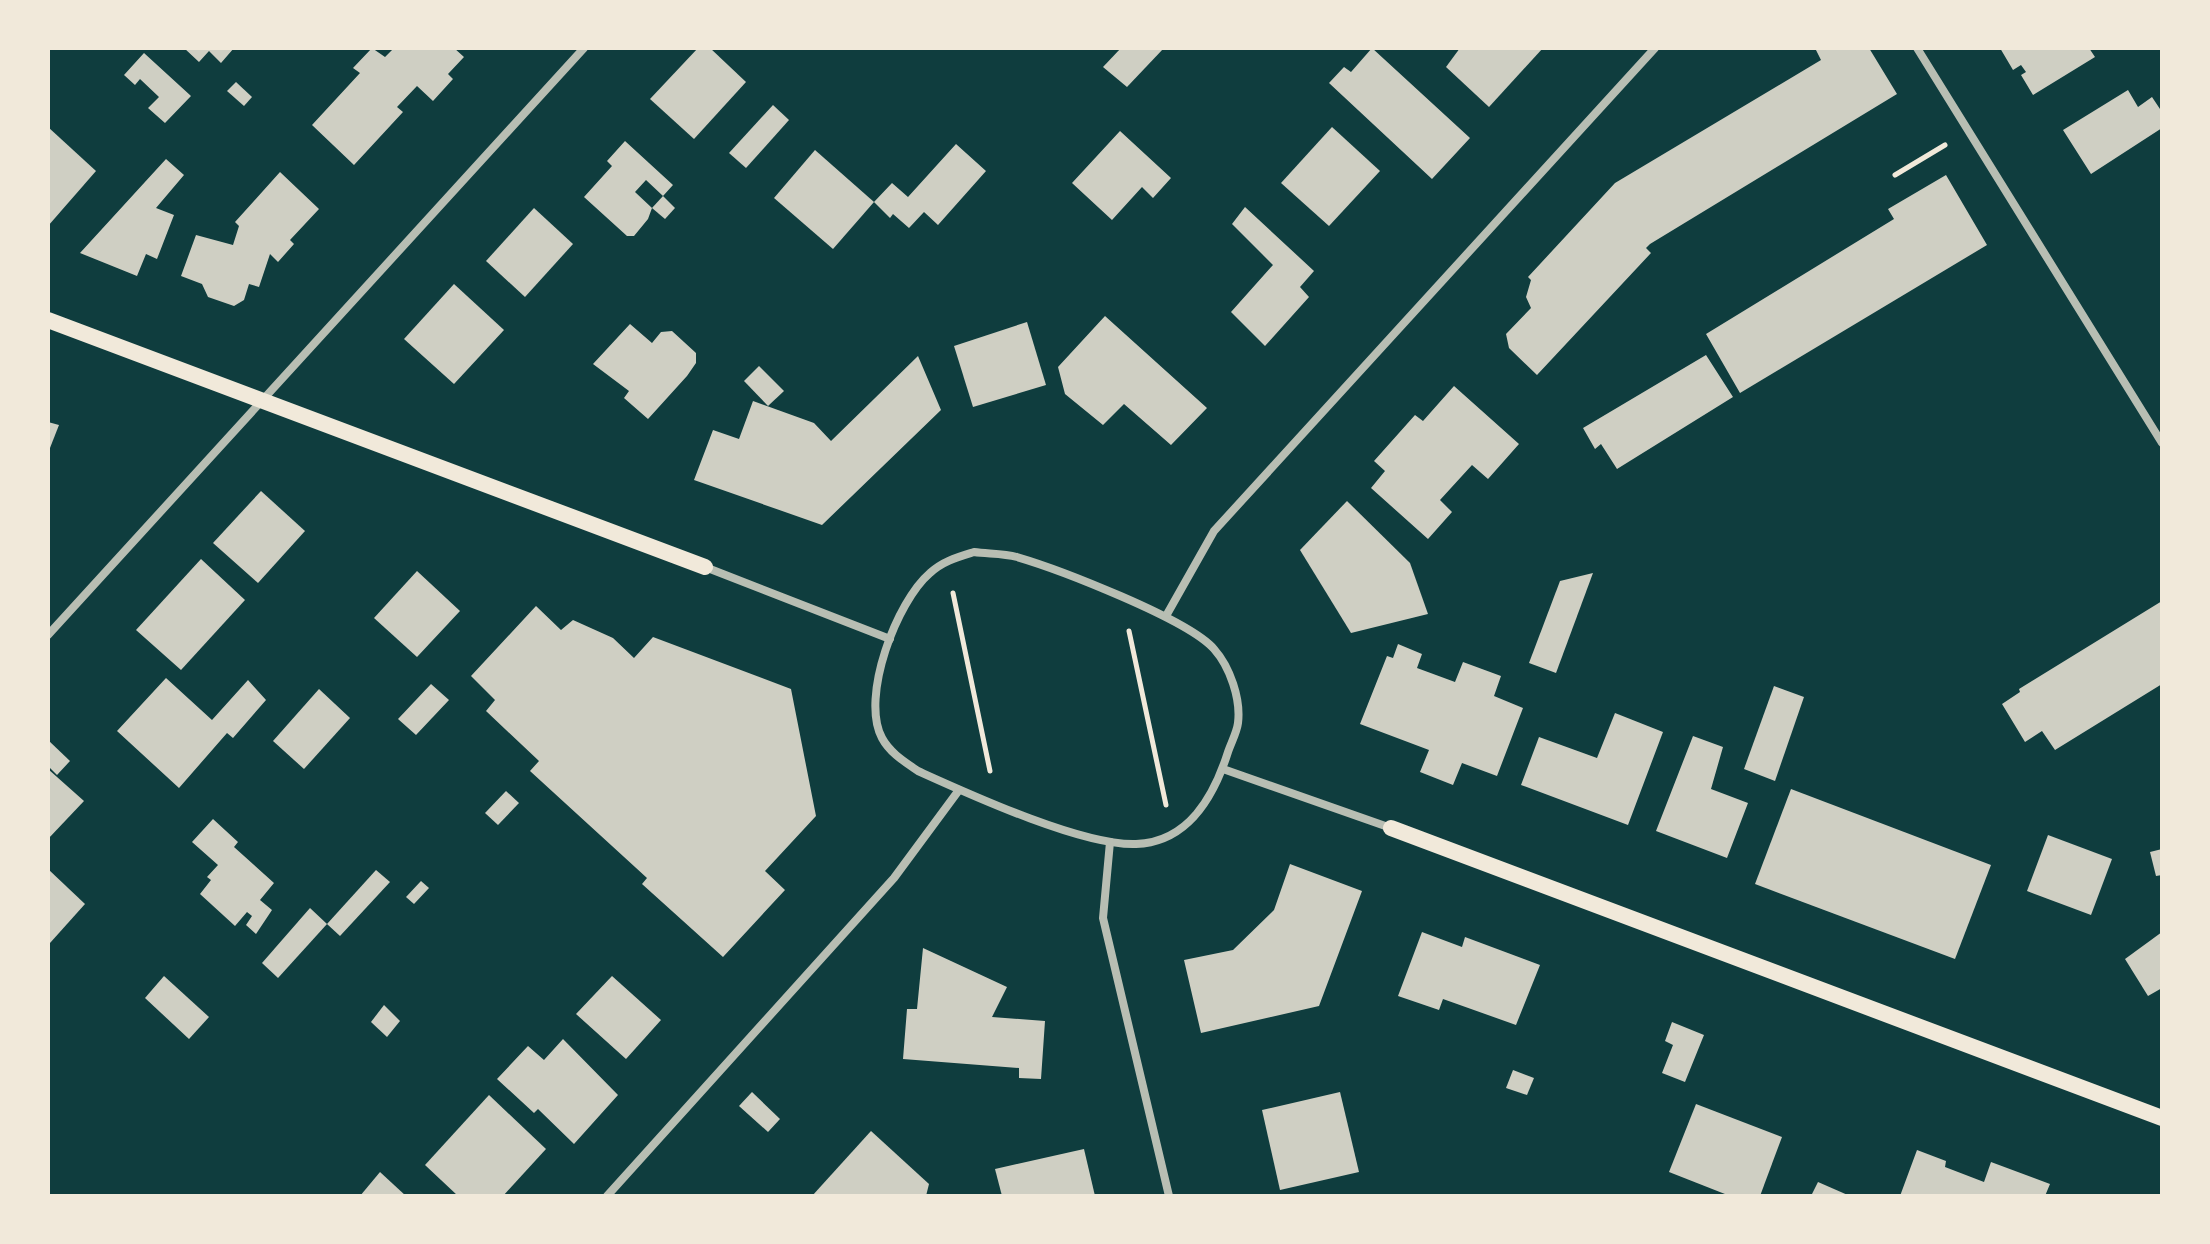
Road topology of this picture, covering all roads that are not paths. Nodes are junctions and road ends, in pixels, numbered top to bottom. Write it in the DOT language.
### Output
graph roads {
  1 [pos="584,48"];
  2 [pos="1655,48"];
  3 [pos="1917,48"];
  4 [pos="48,320"];
  5 [pos="264,401"];
  6 [pos="2162,443"];
  7 [pos="705,567"];
  8 [pos="1166,616"];
  9 [pos="48,635"];
  10 [pos="890,639"];
  11 [pos="1223,769"];
  12 [pos="959,790"];
  13 [pos="1391,828"];
  14 [pos="1110,842"];
  15 [pos="2162,1118"];
  16 [pos="607,1196"];
  17 [pos="1169,1196"];
  1 -- 5 [label="street"];
  2 -- 8 [label="street"];
  3 -- 6 [label="street"];
  4 -- 5 [label="main road"];
  5 -- 7 [label="main road"];
  5 -- 9 [label="street"];
  7 -- 10 [label="street"];
  8 -- 10 [label="street"];
  8 -- 11 [label="street"];
  10 -- 12 [label="street"];
  11 -- 13 [label="street"];
  11 -- 14 [label="street"];
  12 -- 14 [label="street"];
  12 -- 16 [label="street"];
  13 -- 15 [label="main road"];
  14 -- 17 [label="street"];
}
